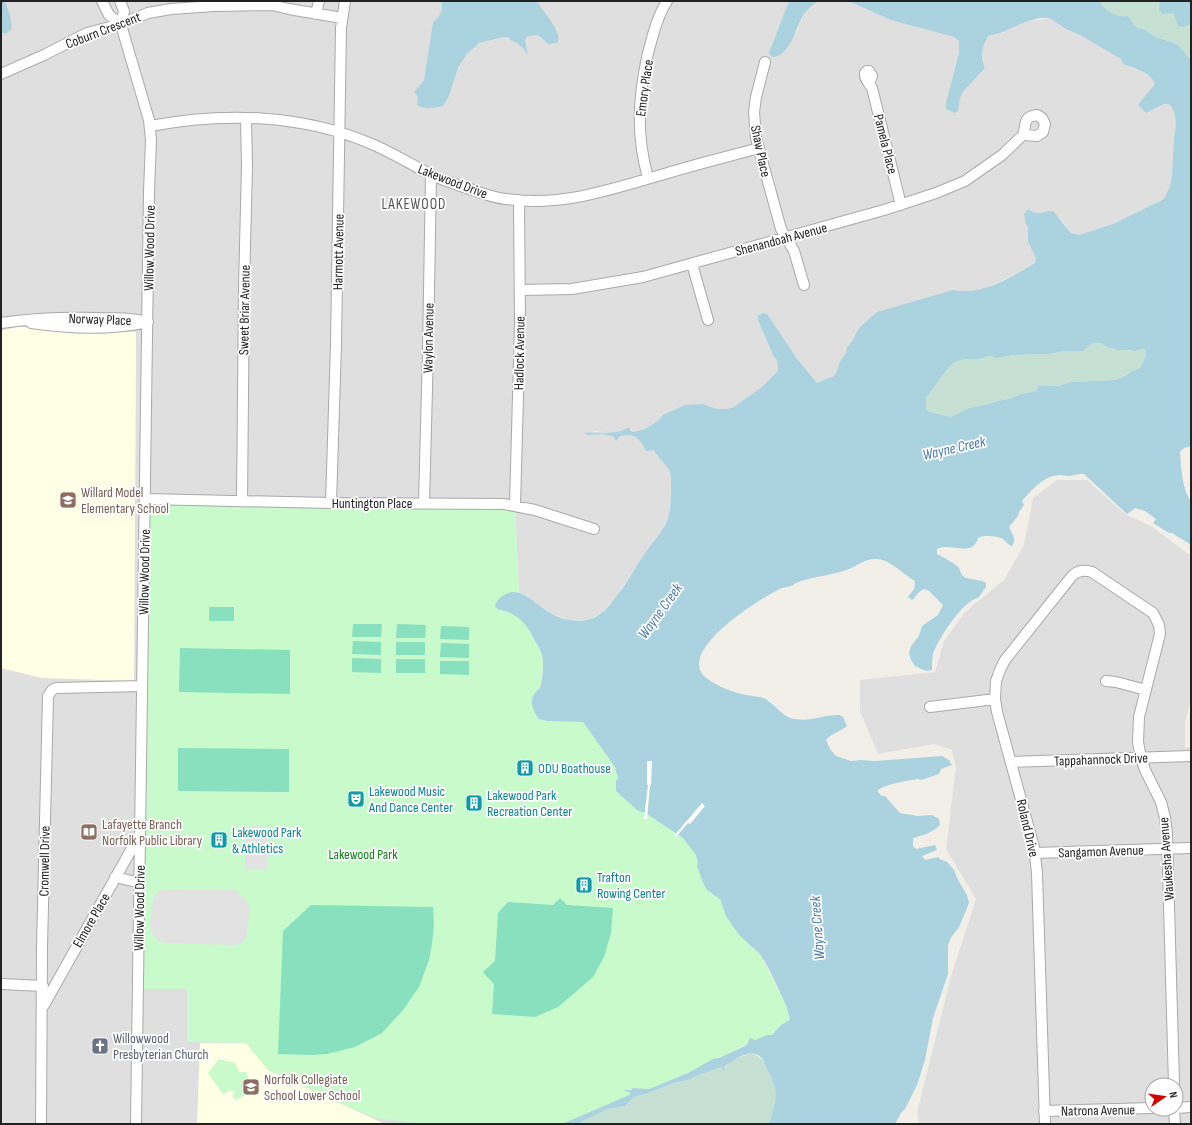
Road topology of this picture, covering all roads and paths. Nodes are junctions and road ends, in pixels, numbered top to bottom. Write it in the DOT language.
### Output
graph roads {
  1 [pos="102,1"];
  2 [pos="120,1"];
  3 [pos="318,1"];
  4 [pos="345,1"];
  5 [pos="667,1"];
  6 [pos="316,14"];
  7 [pos="342,18"];
  8 [pos="122,24"];
  9 [pos="765,62"];
  10 [pos="1,74"];
  11 [pos="869,83"];
  12 [pos="246,118"];
  13 [pos="150,126"];
  14 [pos="340,132"];
  15 [pos="1023,135"];
  16 [pos="759,148"];
  17 [pos="431,174"];
  18 [pos="648,178"];
  19 [pos="519,200"];
  20 [pos="901,205"];
  21 [pos="786,237"];
  22 [pos="692,264"];
  23 [pos="804,285"];
  24 [pos="520,290"];
  25 [pos="708,320"];
  26 [pos="148,322"];
  27 [pos="1,323"];
  28 [pos="145,499"];
  29 [pos="242,502"];
  30 [pos="331,503"];
  31 [pos="424,503"];
  32 [pos="515,505"];
  33 [pos="594,529"];
  34 [pos="1156,617"];
  35 [pos="1106,681"];
  36 [pos="142,686"];
  37 [pos="1146,690"];
  38 [pos="995,699"];
  39 [pos="930,707"];
  40 [pos="1191,756"];
  41 [pos="1141,758"];
  42 [pos="1011,762"];
  43 [pos="140,833"];
  44 [pos="1191,848"];
  45 [pos="1168,849"];
  46 [pos="1035,853"];
  47 [pos="115,877"];
  48 [pos="140,881"];
  49 [pos="1,984"];
  50 [pos="43,986"];
  51 [pos="43,1007"];
  52 [pos="1174,1077"];
  53 [pos="1144,1108"];
  54 [pos="1044,1111"];
  55 [pos="41,1124"];
  56 [pos="136,1124"];
  57 [pos="1045,1124"];
  1 -- 8 [label="street"];
  2 -- 8 [label="street, Willow Wood Drive"];
  3 -- 6 [label="street"];
  4 -- 7 [label="street, Harmott Avenue"];
  5 -- 18 [label="street, Emory Place"];
  6 -- 7 [label="street, Coburn Crescent"];
  6 -- 8 [label="street, Coburn Crescent"];
  7 -- 14 [label="street, Harmott Avenue"];
  8 -- 10 [label="street, Coburn Crescent"];
  8 -- 13 [label="street, Willow Wood Drive"];
  9 -- 16 [label="street, Shaw Place"];
  11 -- 20 [label="street, Pamela Place"];
  12 -- 13 [label="street, Lakewood Drive"];
  12 -- 14 [label="street, Lakewood Drive"];
  12 -- 29 [label="street, Sweet Briar Avenue"];
  13 -- 26 [label="street, Willow Wood Drive"];
  14 -- 17 [label="street, Lakewood Drive"];
  14 -- 30 [label="street, Harmott Avenue"];
  15 -- 20 [label="street, Shenandoah Avenue"];
  16 -- 18 [label="street, Lakewood Drive"];
  16 -- 21 [label="street, Shaw Place"];
  17 -- 19 [label="street, Lakewood Drive"];
  17 -- 31 [label="street, Waylon Avenue"];
  18 -- 19 [label="street, Lakewood Drive"];
  19 -- 24 [label="street, Hadlock Avenue"];
  20 -- 21 [label="street, Shenandoah Avenue"];
  21 -- 22 [label="street, Shenandoah Avenue"];
  21 -- 23 [label="street, Shaw Place"];
  22 -- 24 [label="street, Shenandoah Avenue"];
  22 -- 25 [label="street"];
  24 -- 32 [label="street, Hadlock Avenue"];
  26 -- 27 [label="street, Norway Place"];
  26 -- 28 [label="street, Willow Wood Drive"];
  28 -- 29 [label="street, Huntington Place"];
  28 -- 36 [label="street, Willow Wood Drive"];
  29 -- 30 [label="street, Huntington Place"];
  30 -- 31 [label="street, Huntington Place"];
  31 -- 32 [label="street, Huntington Place"];
  32 -- 33 [label="street, Huntington Place"];
  34 -- 37 [label="street, Waukesha Avenue"];
  34 -- 38 [label="street, Roland Drive"];
  35 -- 37 [label="street"];
  36 -- 43 [label="street, Willow Wood Drive"];
  36 -- 50 [label="street, Cromwell Drive"];
  37 -- 41 [label="street, Waukesha Avenue"];
  38 -- 39 [label="street"];
  38 -- 42 [label="street, Roland Drive"];
  40 -- 41 [label="street, Tappahannock Drive"];
  41 -- 42 [label="street, Tappahannock Drive"];
  41 -- 45 [label="street, Waukesha Avenue"];
  42 -- 46 [label="street, Roland Drive"];
  43 -- 47 [label="street, Elmore Place"];
  43 -- 48 [label="street, Willow Wood Drive"];
  44 -- 45 [label="street, Sangamon Avenue"];
  45 -- 46 [label="street, Sangamon Avenue"];
  45 -- 52 [label="street, Waukesha Avenue"];
  46 -- 54 [label="street, Roland Drive"];
  47 -- 48 [label="street"];
  47 -- 51 [label="street, Elmore Place"];
  48 -- 56 [label="street, Willow Wood Drive"];
  49 -- 50 [label="street"];
  50 -- 51 [label="street, Cromwell Drive"];
  51 -- 55 [label="street, Cromwell Drive"];
  53 -- 54 [label="street, Natrona Avenue"];
  54 -- 57 [label="street, Roland Drive"];
}
